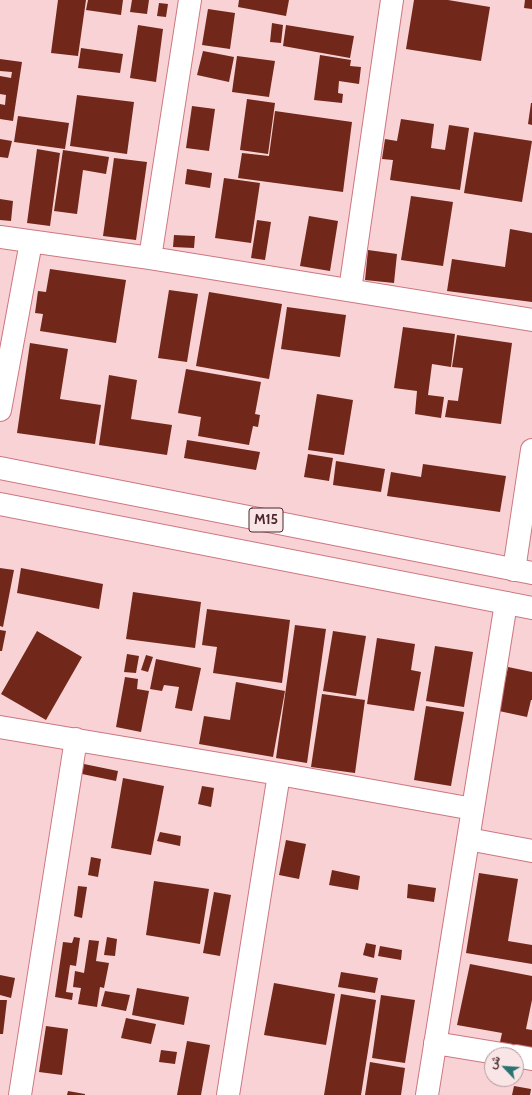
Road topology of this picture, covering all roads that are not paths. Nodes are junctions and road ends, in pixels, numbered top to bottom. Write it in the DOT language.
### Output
graph roads {
  1 [pos="190,0"];
  2 [pos="392,0"];
  3 [pos="0,237"];
  4 [pos="31,242"];
  5 [pos="150,258"];
  6 [pos="350,290"];
  7 [pos="532,320"];
  8 [pos="0,410"];
  9 [pos="532,450"];
  10 [pos="0,468"];
  11 [pos="0,504"];
  12 [pos="523,571"];
  13 [pos="506,603"];
  14 [pos="532,608"];
  15 [pos="0,727"];
  16 [pos="76,740"];
  17 [pos="279,774"];
  18 [pos="473,809"];
  19 [pos="468,839"];
  20 [pos="532,851"];
  21 [pos="435,1042"];
  22 [pos="484,1051"];
  23 [pos="20,1095"];
  24 [pos="228,1095"];
  25 [pos="427,1095"];
  1 -- 5 [label="main road"];
  2 -- 6 [label="main road"];
  3 -- 4 [label="main road"];
  4 -- 5 [label="main road"];
  4 -- 8 [label="main road"];
  5 -- 6 [label="main road"];
  6 -- 7 [label="main road"];
  9 -- 12 [label="main road"];
  10 -- 12 [label="main road, M15"];
  11 -- 13 [label="main road, M15"];
  13 -- 14 [label="main road, M15"];
  13 -- 18 [label="main road"];
  15 -- 16 [label="main road"];
  16 -- 17 [label="main road"];
  16 -- 23 [label="main road"];
  17 -- 18 [label="main road"];
  17 -- 24 [label="main road"];
  18 -- 19 [label="main road"];
  19 -- 20 [label="main road"];
  19 -- 21 [label="main road"];
  21 -- 22 [label="main road"];
  21 -- 25 [label="main road"];
}
